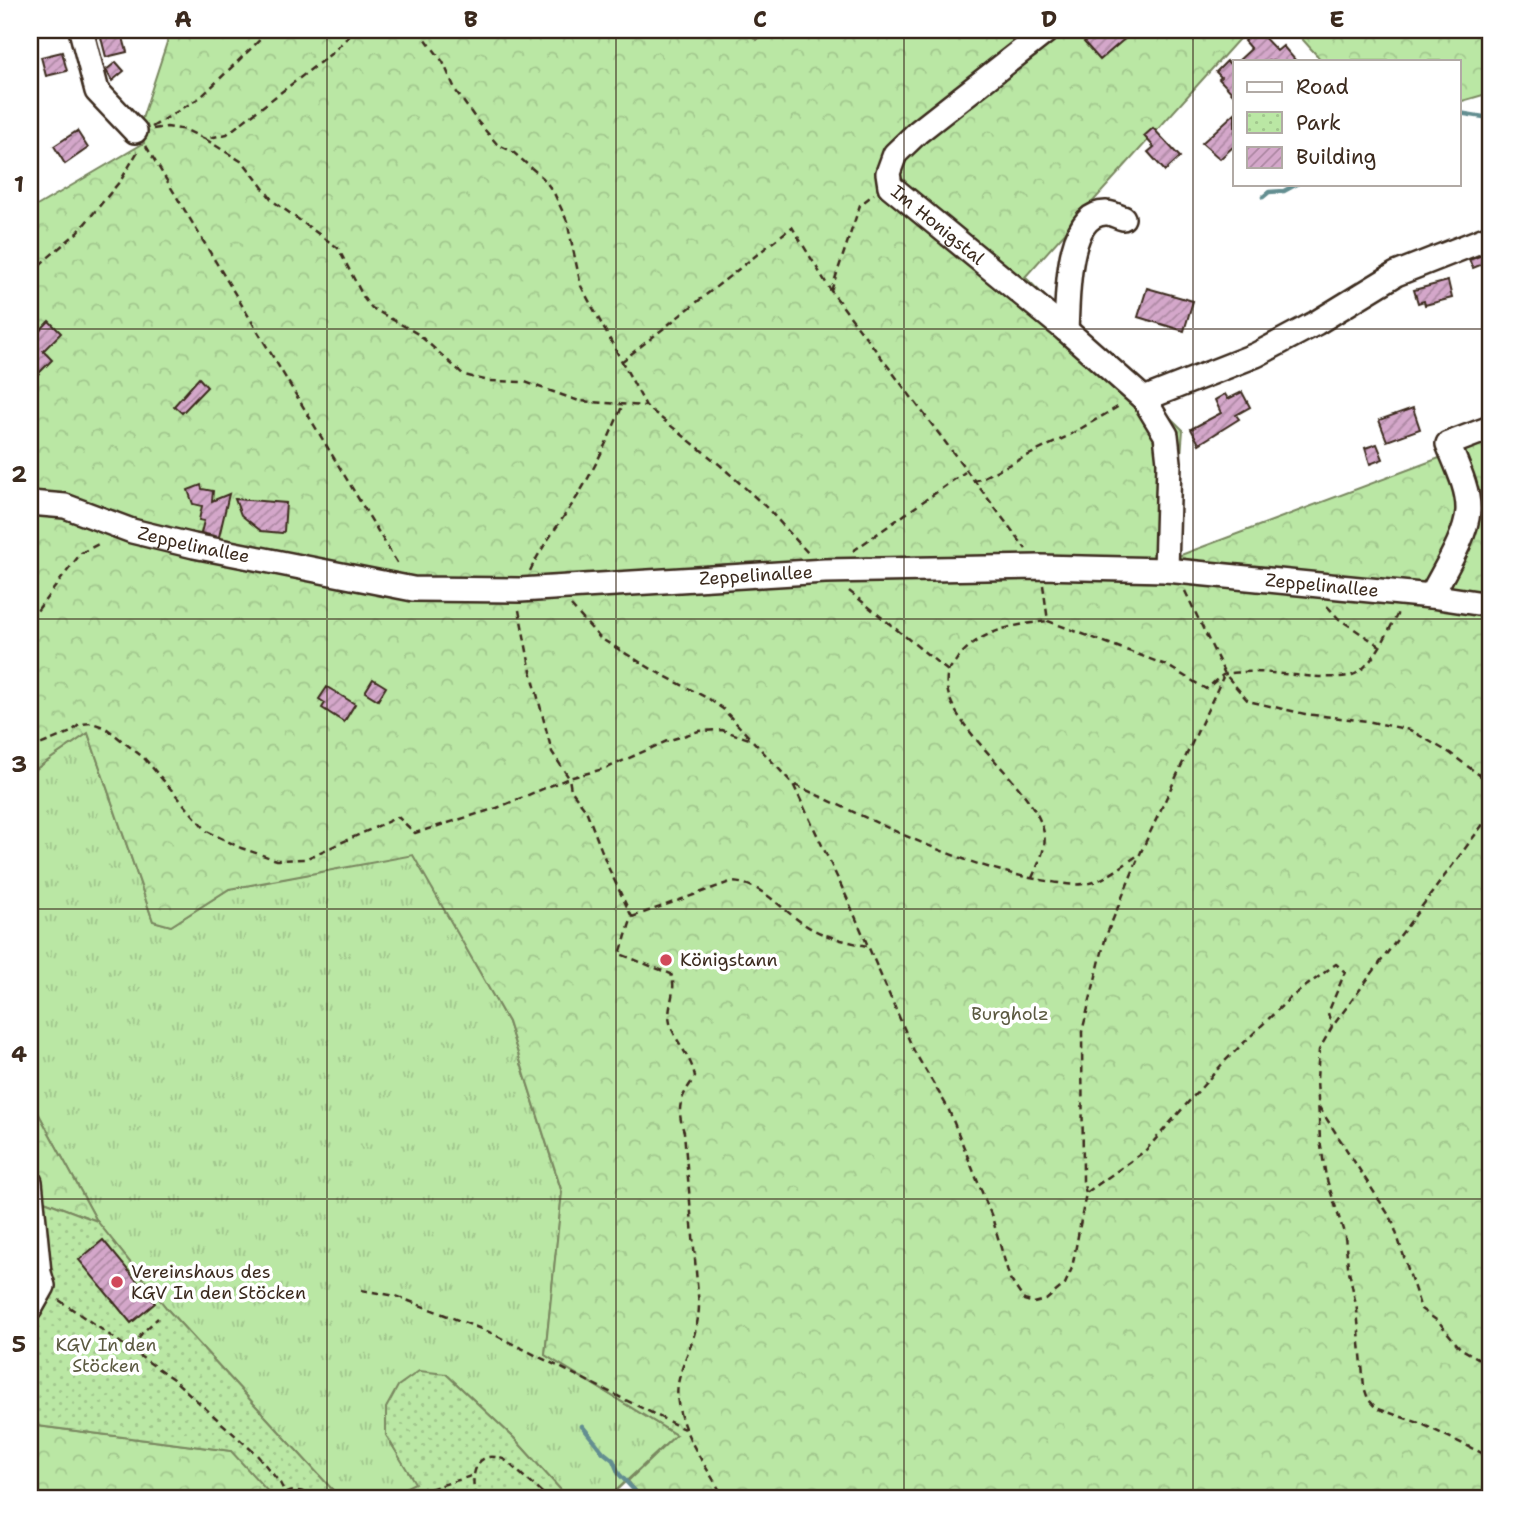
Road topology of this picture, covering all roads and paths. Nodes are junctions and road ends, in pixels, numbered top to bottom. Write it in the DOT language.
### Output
graph roads {
  1 [pos="81,30"];
  2 [pos="270,30"];
  3 [pos="355,30"];
  4 [pos="419,30"];
  5 [pos="1048,30"];
  6 [pos="144,132"];
  7 [pos="205,139"];
  8 [pos="890,186"];
  9 [pos="1123,218"];
  10 [pos="1490,237"];
  11 [pos="30,273"];
  12 [pos="831,290"];
  13 [pos="1066,330"];
  14 [pos="621,362"];
  15 [pos="1144,399"];
  16 [pos="623,404"];
  17 [pos="646,406"];
  18 [pos="1490,428"];
  19 [pos="966,472"];
  20 [pos="973,482"];
  21 [pos="30,503"];
  22 [pos="132,531"];
  23 [pos="1040,567"];
  24 [pos="1166,569"];
  25 [pos="825,571"];
  26 [pos="1322,584"];
  27 [pos="557,588"];
  28 [pos="413,589"];
  29 [pos="520,590"];
  30 [pos="1398,593"];
  31 [pos="1431,596"];
  32 [pos="1490,605"];
  33 [pos="30,620"];
  34 [pos="1048,621"];
  35 [pos="1380,646"];
  36 [pos="948,671"];
  37 [pos="1225,674"];
  38 [pos="752,740"];
  39 [pos="30,750"];
  40 [pos="569,778"];
  41 [pos="1490,783"];
  42 [pos="793,784"];
  43 [pos="1490,815"];
  44 [pos="1140,854"];
  45 [pos="1032,878"];
  46 [pos="632,917"];
  47 [pos="867,946"];
  48 [pos="1332,1027"];
  49 [pos="1319,1107"];
  50 [pos="30,1182"];
  51 [pos="1086,1193"];
  52 [pos="43,1286"];
  53 [pos="361,1290"];
  54 [pos="30,1309"];
  55 [pos="158,1318"];
  56 [pos="133,1349"];
  57 [pos="1490,1365"];
  58 [pos="684,1429"];
  59 [pos="1490,1457"];
  60 [pos="472,1476"];
  61 [pos="286,1493"];
  62 [pos="288,1498"];
  63 [pos="313,1498"];
  64 [pos="408,1498"];
  65 [pos="476,1498"];
  66 [pos="548,1498"];
  67 [pos="724,1498"];
  1 -- 6 [label="street"];
  2 -- 6 [label="path"];
  3 -- 7 [label="path"];
  4 -- 14 [label="path"];
  5 -- 8 [label="street, Im Honigstal"];
  6 -- 7 [label="path"];
  7 -- 16 [label="path"];
  8 -- 12 [label="path"];
  8 -- 13 [label="street, Im Honigstal"];
  9 -- 13 [label="street"];
  10 -- 15 [label="street"];
  11 -- 28 [label="path"];
  12 -- 14 [label="path"];
  12 -- 19 [label="path"];
  13 -- 15 [label="street, Im Honigstal"];
  14 -- 17 [label="path"];
  15 -- 20 [label="path"];
  15 -- 24 [label="street, Im Honigstal"];
  16 -- 17 [label="path"];
  16 -- 29 [label="path"];
  17 -- 25 [label="path"];
  18 -- 31 [label="street"];
  19 -- 20 [label="path"];
  19 -- 25 [label="path"];
  20 -- 23 [label="path"];
  21 -- 22 [label="street, Zeppelinallee"];
  22 -- 28 [label="street, Zeppelinallee"];
  22 -- 33 [label="path"];
  23 -- 24 [label="street, Zeppelinallee"];
  23 -- 25 [label="street, Zeppelinallee"];
  23 -- 34 [label="path"];
  24 -- 26 [label="street, Zeppelinallee"];
  24 -- 37 [label="path"];
  25 -- 27 [label="street, Zeppelinallee"];
  25 -- 36 [label="path"];
  26 -- 30 [label="street, Zeppelinallee"];
  26 -- 35 [label="path"];
  27 -- 29 [label="street, Zeppelinallee"];
  27 -- 38 [label="path"];
  28 -- 29 [label="street, Zeppelinallee"];
  29 -- 40 [label="path"];
  30 -- 31 [label="street, Zeppelinallee"];
  30 -- 35 [label="path"];
  31 -- 32 [label="street, Zeppelinallee"];
  34 -- 36 [label="path"];
  34 -- 37 [label="path"];
  35 -- 37 [label="path"];
  36 -- 45 [label="path"];
  37 -- 41 [label="path"];
  37 -- 44 [label="path"];
  38 -- 40 [label="path"];
  38 -- 42 [label="path"];
  39 -- 40 [label="path"];
  40 -- 46 [label="path"];
  42 -- 45 [label="path"];
  42 -- 47 [label="path"];
  43 -- 48 [label="path"];
  44 -- 45 [label="path"];
  44 -- 51 [label="path"];
  46 -- 47 [label="path"];
  46 -- 58 [label="path"];
  47 -- 51 [label="path"];
  48 -- 49 [label="path"];
  48 -- 51 [label="path"];
  49 -- 57 [label="path"];
  49 -- 59 [label="path"];
  50 -- 52 [label="street"];
  52 -- 54 [label="street"];
  52 -- 56 [label="path"];
  53 -- 58 [label="path"];
  55 -- 56 [label="path"];
  56 -- 61 [label="path"];
  58 -- 67 [label="path"];
  60 -- 64 [label="path"];
  60 -- 65 [label="path"];
  60 -- 66 [label="path"];
  61 -- 62 [label="path"];
  61 -- 63 [label="path"];
}
